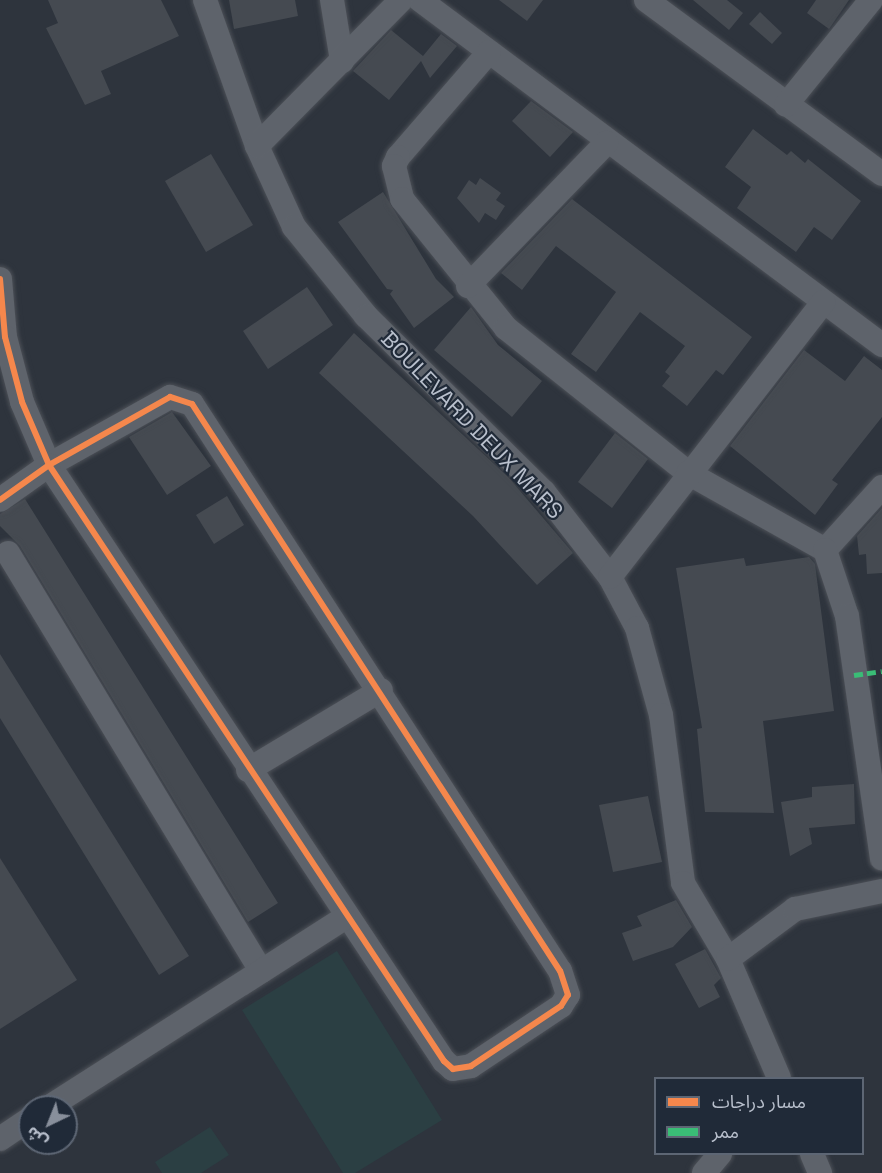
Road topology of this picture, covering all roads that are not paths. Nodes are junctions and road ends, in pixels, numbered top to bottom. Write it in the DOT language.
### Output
graph roads {
  1 [pos="206,0"];
  2 [pos="332,0"];
  3 [pos="401,0"];
  4 [pos="420,0"];
  5 [pos="646,0"];
  6 [pos="871,0"];
  7 [pos="489,52"];
  8 [pos="342,61"];
  9 [pos="786,105"];
  10 [pos="606,142"];
  11 [pos="257,146"];
  12 [pos="882,174"];
  13 [pos="0,279"];
  14 [pos="468,286"];
  15 [pos="823,302"];
  16 [pos="2,336"];
  17 [pos="882,345"];
  18 [pos="49,465"];
  19 [pos="688,474"];
  20 [pos="882,486"];
  21 [pos="0,500"];
  22 [pos="825,550"];
  23 [pos="8,553"];
  24 [pos="610,577"];
  25 [pos="381,690"];
  26 [pos="248,770"];
  27 [pos="882,858"];
  28 [pos="882,891"];
  29 [pos="344,918"];
  30 [pos="728,959"];
  31 [pos="261,971"];
  32 [pos="780,1077"];
  33 [pos="68,1095"];
  34 [pos="18,1127"];
  35 [pos="0,1138"];
  36 [pos="719,1155"];
  37 [pos="812,1155"];
  38 [pos="704,1173"];
  39 [pos="820,1173"];
  1 -- 11 [label="street, BOULEVARD DEUX MARS"];
  2 -- 8 [label="street"];
  3 -- 8 [label="street"];
  4 -- 7 [label="street"];
  5 -- 9 [label="street"];
  6 -- 9 [label="street"];
  7 -- 10 [label="street"];
  7 -- 14 [label="street"];
  8 -- 11 [label="street"];
  9 -- 12 [label="street"];
  10 -- 14 [label="street"];
  10 -- 15 [label="street"];
  11 -- 24 [label="street, BOULEVARD DEUX MARS"];
  13 -- 16 [label="street"];
  14 -- 19 [label="street"];
  15 -- 17 [label="street"];
  15 -- 19 [label="street"];
  16 -- 18 [label="street"];
  18 -- 21 [label="street"];
  18 -- 25 [label="street"];
  18 -- 26 [label="street"];
  19 -- 22 [label="street"];
  19 -- 24 [label="street"];
  20 -- 22 [label="street"];
  22 -- 27 [label="street"];
  23 -- 31 [label="street"];
  24 -- 30 [label="street, BOULEVARD DEUX MARS"];
  25 -- 26 [label="street"];
  25 -- 29 [label="street"];
  26 -- 29 [label="street"];
  28 -- 30 [label="street"];
  29 -- 31 [label="street"];
  30 -- 32 [label="street, BOULEVARD DEUX MARS"];
  31 -- 33 [label="street"];
  34 -- 35 [label="street"];
  36 -- 38 [label="street"];
  37 -- 39 [label="street"];
}
